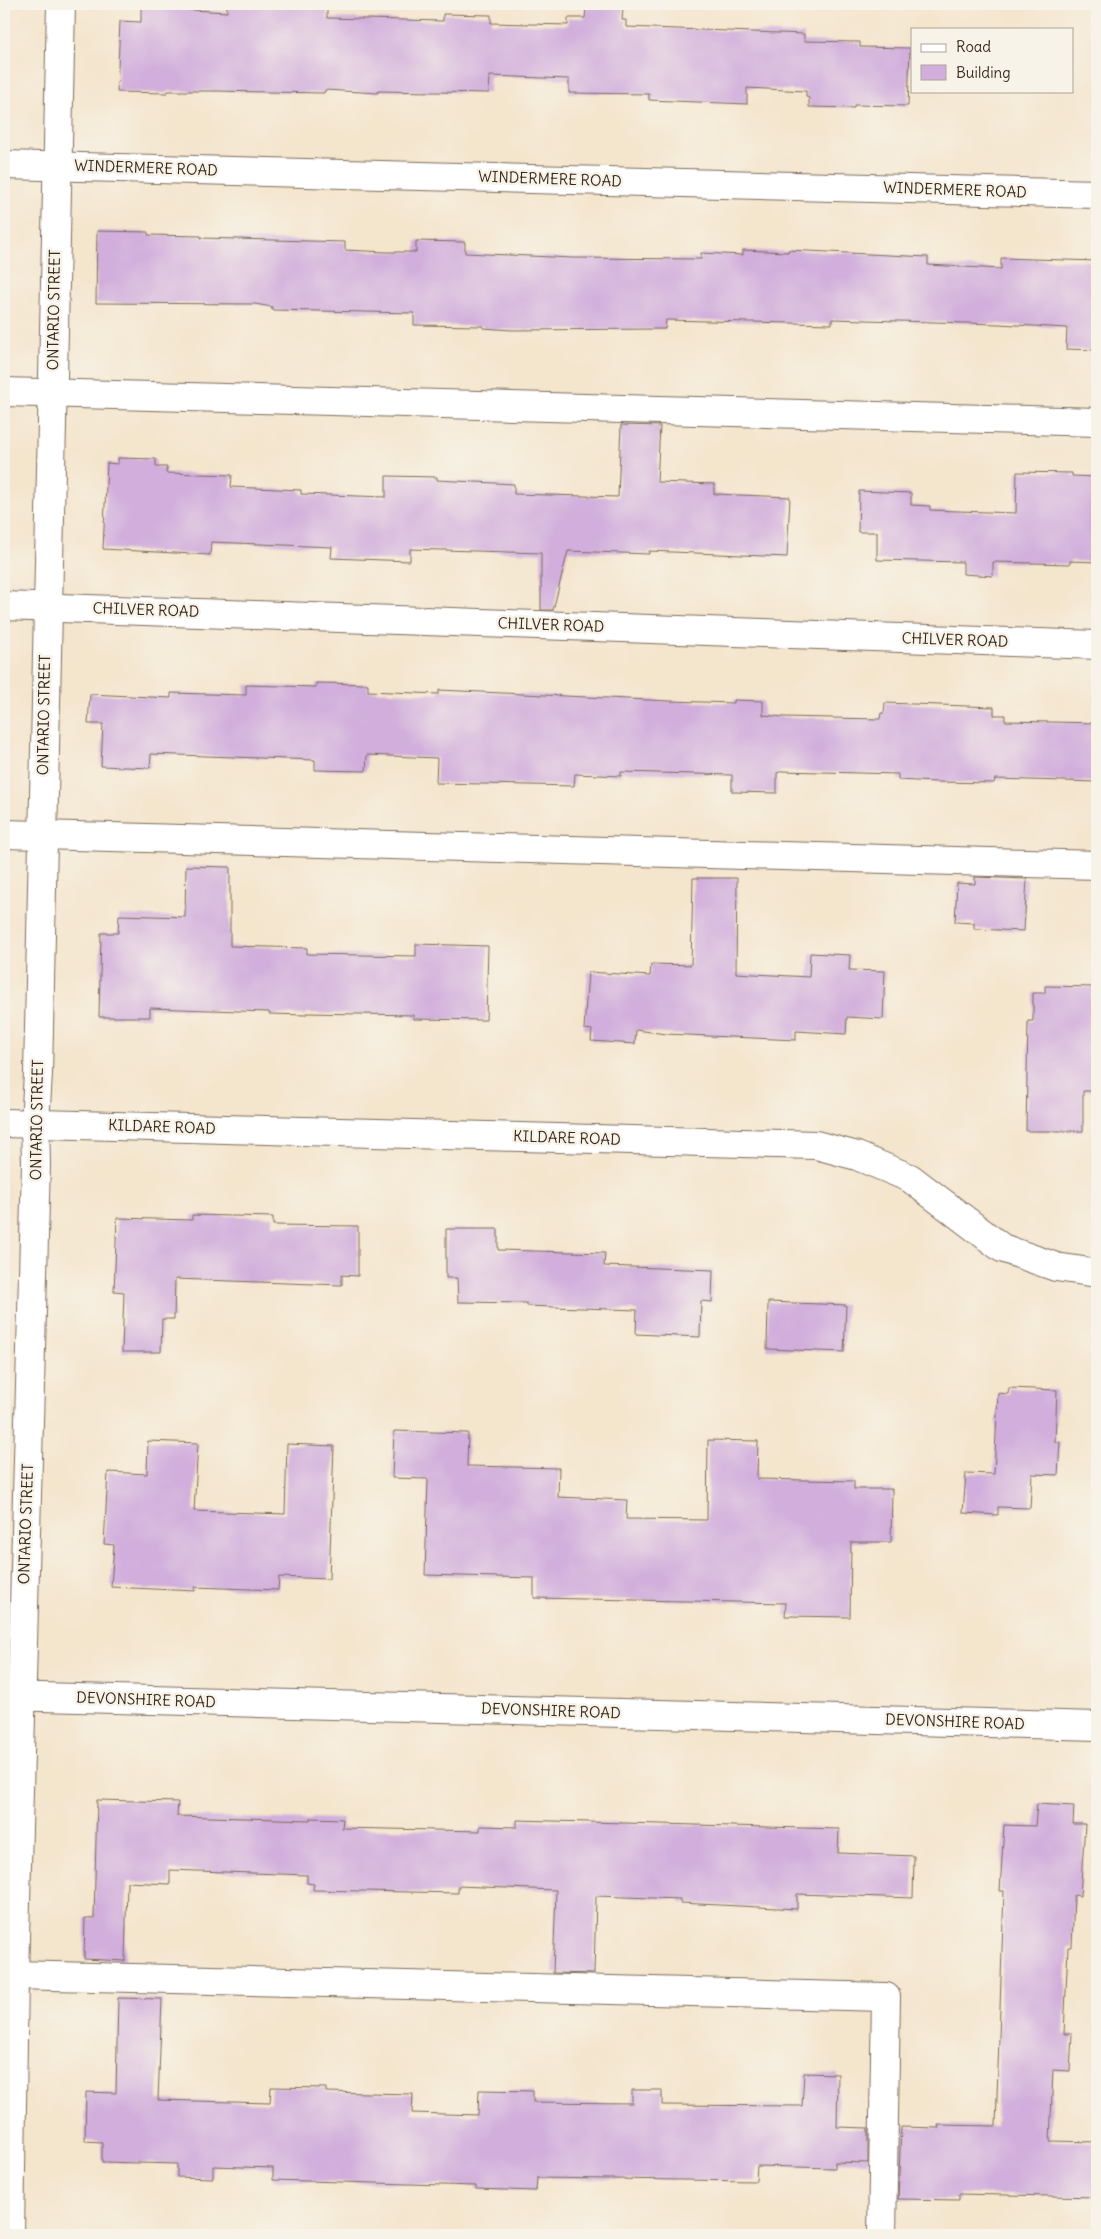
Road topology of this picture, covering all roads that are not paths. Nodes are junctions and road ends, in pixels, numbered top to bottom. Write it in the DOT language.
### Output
graph roads {
  1 [pos="62,4"];
  2 [pos="4,165"];
  3 [pos="57,166"];
  4 [pos="1097,194"];
  5 [pos="4,392"];
  6 [pos="52,394"];
  7 [pos="1097,422"];
  8 [pos="4,606"];
  9 [pos="47,607"];
  10 [pos="1097,645"];
  11 [pos="4,834"];
  12 [pos="42,835"];
  13 [pos="1097,865"];
  14 [pos="4,1123"];
  15 [pos="35,1123"];
  16 [pos="1097,1273"];
  17 [pos="12,1696"];
  18 [pos="1097,1726"];
  19 [pos="14,1975"];
  20 [pos="10,2235"];
  21 [pos="882,2235"];
  1 -- 3 [label="street, ONTARIO STREET"];
  2 -- 3 [label="street, WINDERMERE ROAD"];
  3 -- 4 [label="street, WINDERMERE ROAD"];
  3 -- 6 [label="street, ONTARIO STREET"];
  5 -- 6 [label="street"];
  6 -- 7 [label="street"];
  6 -- 9 [label="street, ONTARIO STREET"];
  8 -- 9 [label="street, CHILVER ROAD"];
  9 -- 10 [label="street, CHILVER ROAD"];
  9 -- 12 [label="street, ONTARIO STREET"];
  11 -- 12 [label="street"];
  12 -- 13 [label="street"];
  12 -- 15 [label="street, ONTARIO STREET"];
  14 -- 15 [label="street, KILDARE ROAD"];
  15 -- 16 [label="street, KILDARE ROAD"];
  15 -- 17 [label="street, ONTARIO STREET"];
  17 -- 18 [label="street, DEVONSHIRE ROAD"];
  17 -- 19 [label="street, ONTARIO STREET"];
  19 -- 20 [label="street, ONTARIO STREET"];
  19 -- 21 [label="street"];
}
